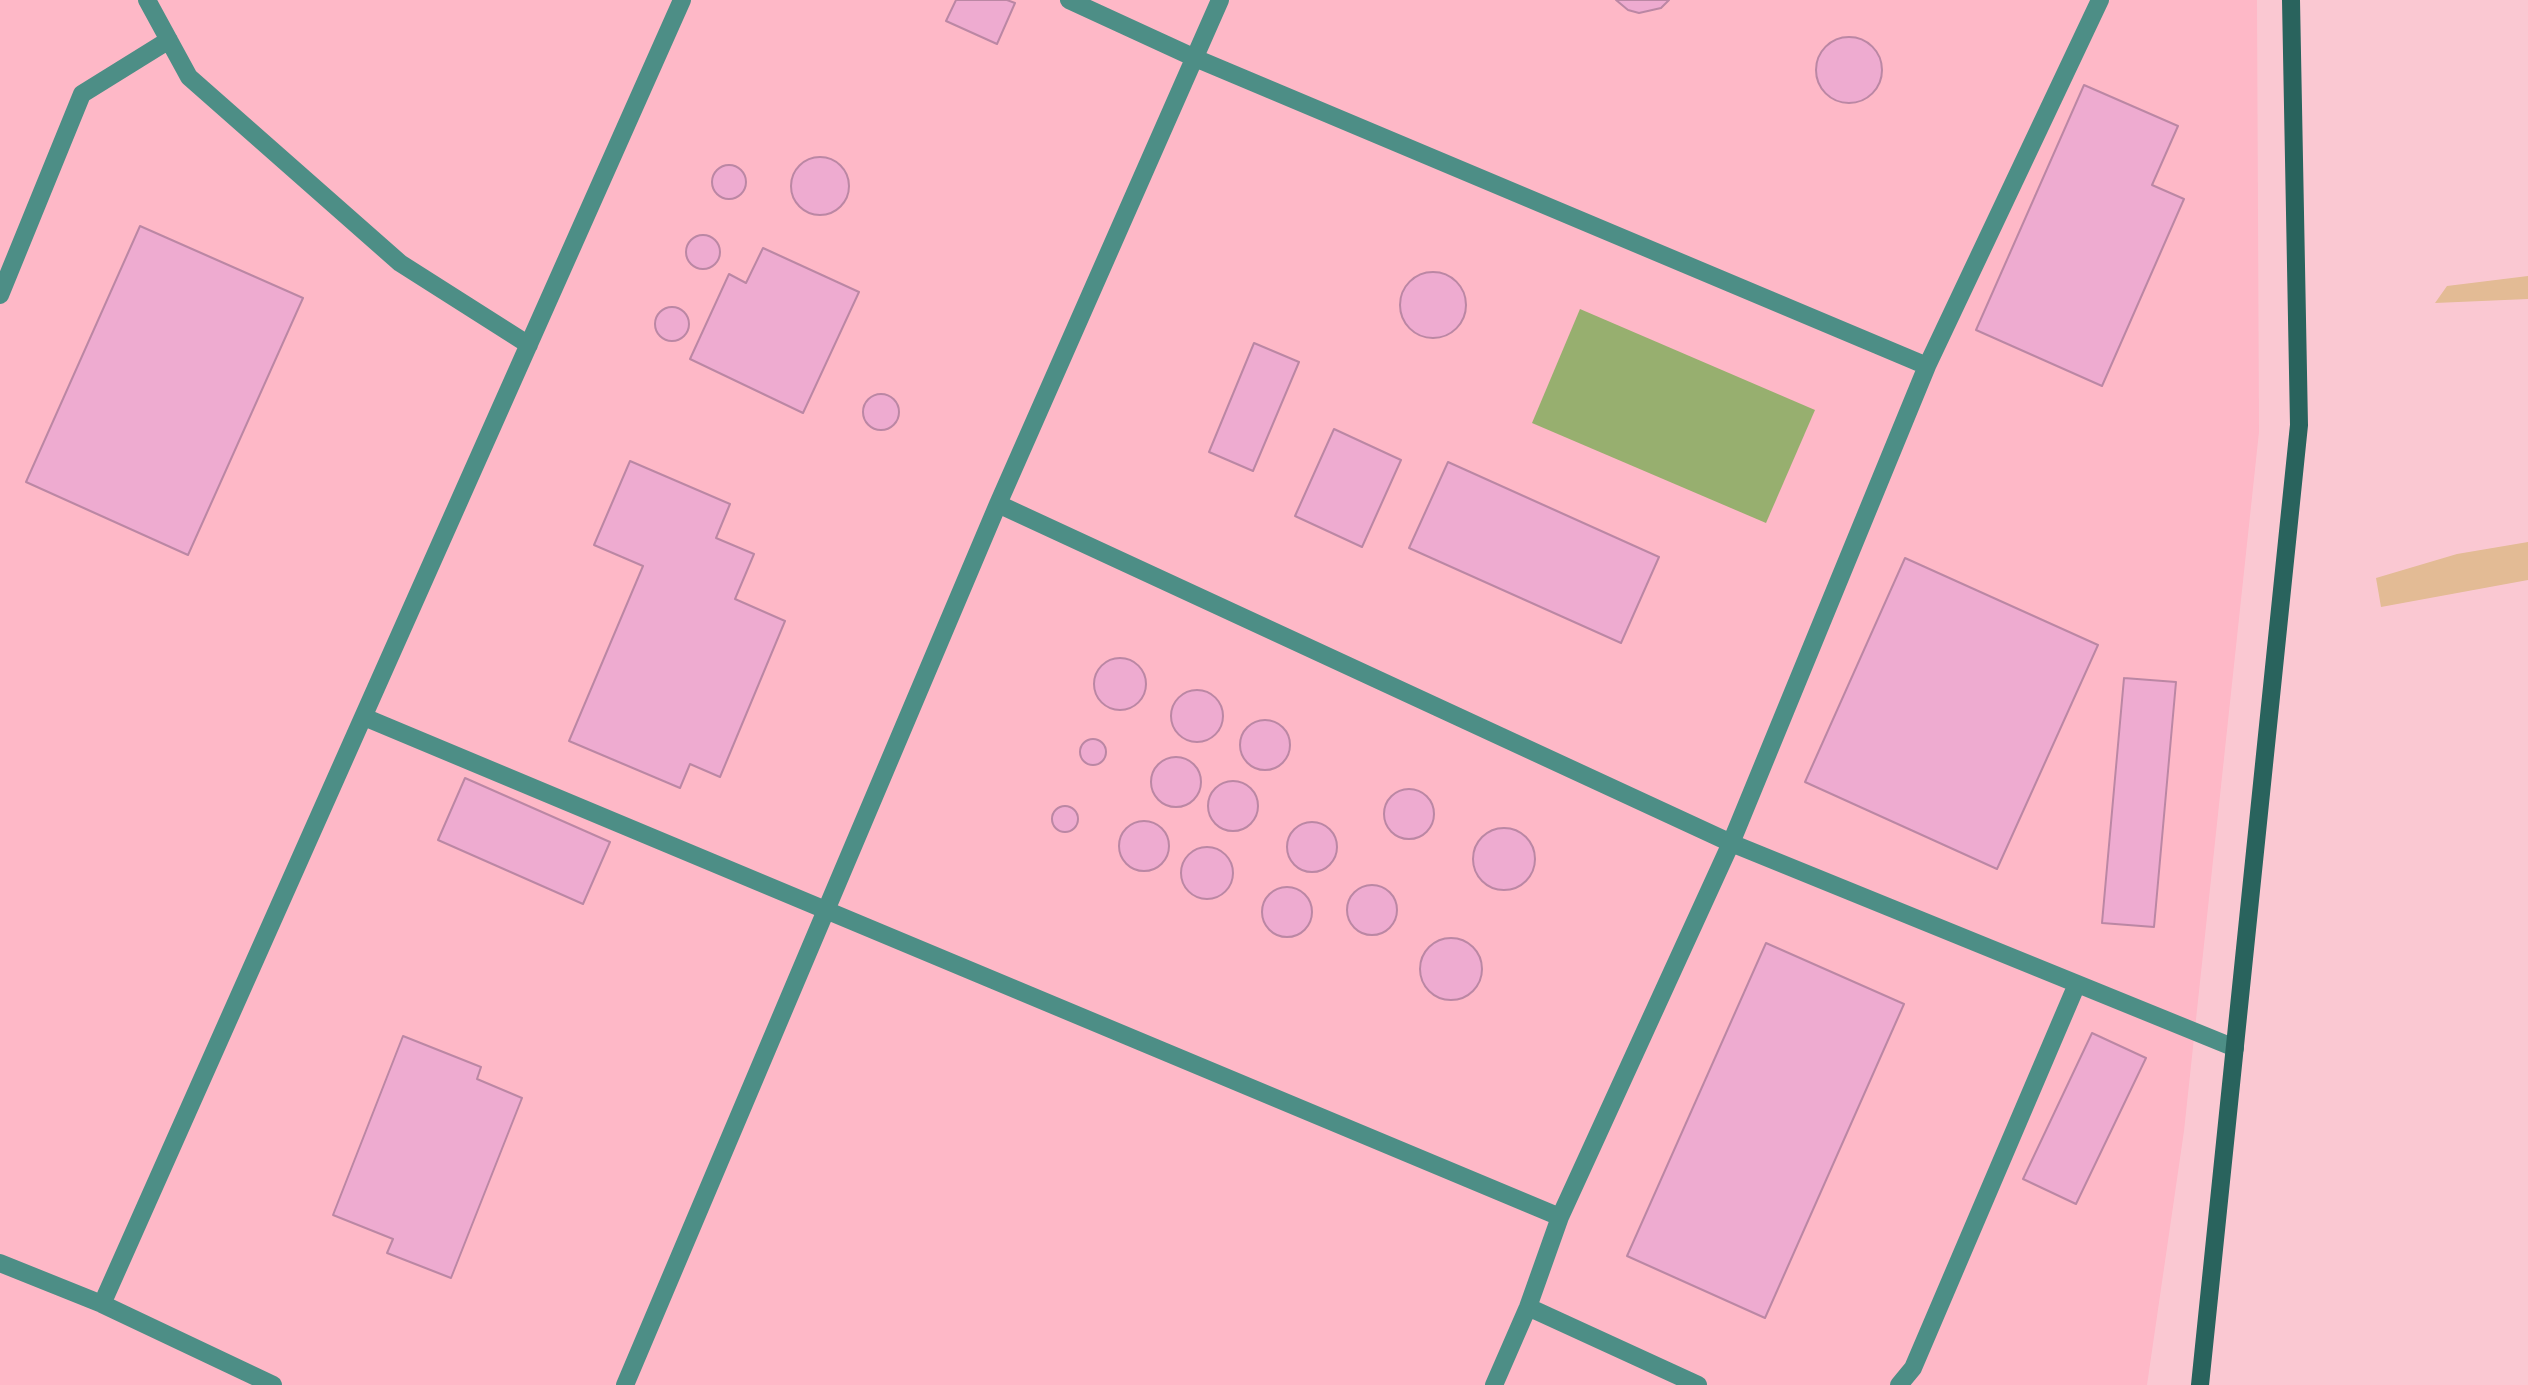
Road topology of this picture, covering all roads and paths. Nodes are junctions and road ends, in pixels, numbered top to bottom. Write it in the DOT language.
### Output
graph roads {
  1 [pos="147,0"];
  2 [pos="682,0"];
  3 [pos="1069,0"];
  4 [pos="1220,0"];
  5 [pos="2100,0"];
  6 [pos="2291,0"];
  7 [pos="169,40"];
  8 [pos="1195,58"];
  9 [pos="0,295"];
  10 [pos="529,345"];
  11 [pos="1927,366"];
  12 [pos="998,505"];
  13 [pos="364,717"];
  14 [pos="1731,843"];
  15 [pos="825,910"];
  16 [pos="2077,984"];
  17 [pos="2235,1048"];
  18 [pos="1560,1217"];
  19 [pos="0,1263"];
  20 [pos="102,1304"];
  21 [pos="1528,1307"];
  22 [pos="273,1385"];
  23 [pos="625,1385"];
  24 [pos="1493,1385"];
  25 [pos="1698,1385"];
  26 [pos="1899,1385"];
  27 [pos="2200,1385"];
  1 -- 7 [label="lane"];
  2 -- 10 [label="lane"];
  3 -- 8 [label="lane"];
  4 -- 8 [label="lane"];
  5 -- 11 [label="lane"];
  6 -- 17 [label="street"];
  7 -- 9 [label="lane"];
  7 -- 10 [label="lane"];
  8 -- 11 [label="lane"];
  8 -- 12 [label="lane"];
  10 -- 13 [label="lane"];
  11 -- 14 [label="lane"];
  12 -- 14 [label="lane"];
  12 -- 15 [label="lane"];
  13 -- 15 [label="lane"];
  13 -- 20 [label="lane"];
  14 -- 16 [label="lane"];
  14 -- 18 [label="lane"];
  15 -- 18 [label="lane"];
  15 -- 23 [label="lane"];
  16 -- 17 [label="lane"];
  16 -- 26 [label="lane"];
  17 -- 27 [label="street"];
  18 -- 21 [label="lane"];
  19 -- 20 [label="lane"];
  20 -- 22 [label="lane"];
  21 -- 24 [label="lane"];
  21 -- 25 [label="lane"];
}
